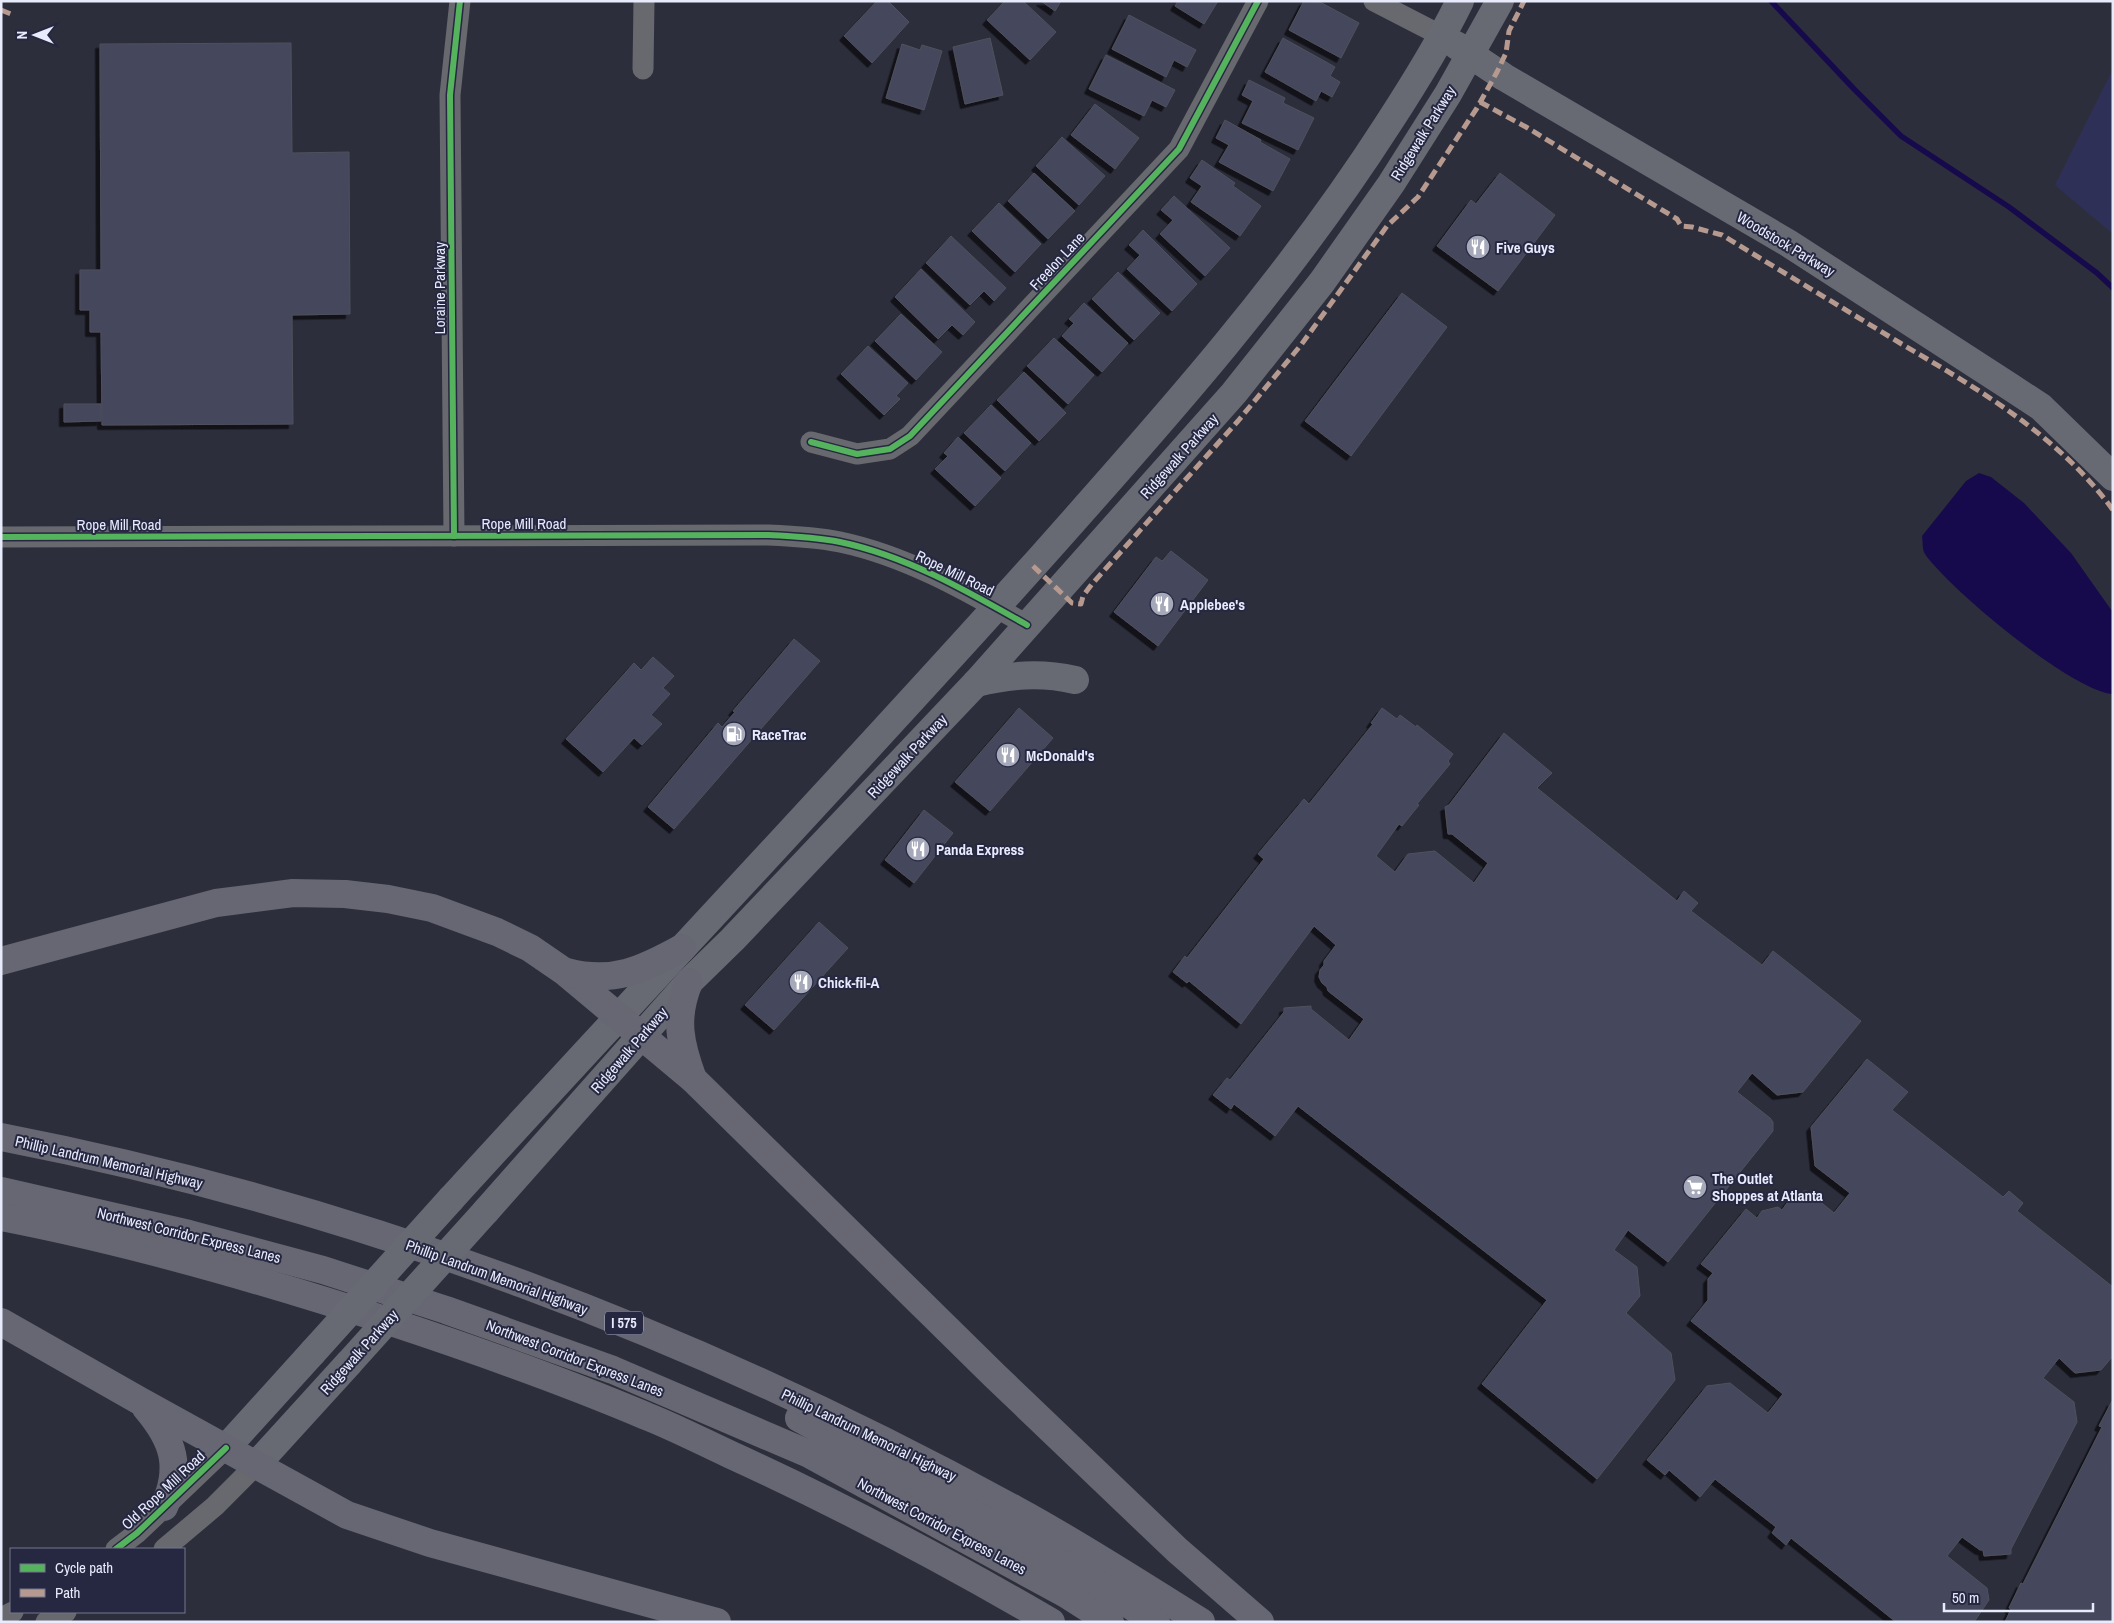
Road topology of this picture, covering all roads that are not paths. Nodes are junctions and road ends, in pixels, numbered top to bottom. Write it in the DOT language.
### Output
graph roads {
  1 [pos="460,1"];
  2 [pos="644,1"];
  3 [pos="1258,1"];
  4 [pos="1374,1"];
  5 [pos="1460,1"];
  6 [pos="1500,1"];
  7 [pos="1442,36"];
  8 [pos="1471,55"];
  9 [pos="643,69"];
  10 [pos="812,442"];
  11 [pos="2113,477"];
  12 [pos="454,536"];
  13 [pos="1,538"];
  14 [pos="997,608"];
  15 [pos="1027,626"];
  16 [pos="1075,680"];
  17 [pos="976,683"];
  18 [pos="682,948"];
  19 [pos="1,961"];
  20 [pos="566,972"];
  21 [pos="689,982"];
  22 [pos="618,1016"];
  23 [pos="641,1036"];
  24 [pos="693,1079"];
  25 [pos="1,1138"];
  26 [pos="1,1191"];
  27 [pos="1,1217"];
  28 [pos="1,1322"];
  29 [pos="629,1325"];
  30 [pos="312,1352"];
  31 [pos="140,1402"];
  32 [pos="226,1448"];
  33 [pos="256,1465"];
  34 [pos="164,1507"];
  35 [pos="117,1548"];
  36 [pos="165,1548"];
  37 [pos="64,1613"];
  38 [pos="46,1622"];
  39 [pos="717,1622"];
  40 [pos="1051,1622"];
  41 [pos="1110,1622"];
  42 [pos="1156,1622"];
  43 [pos="1201,1622"];
  44 [pos="1260,1622"];
  1 -- 12 [label="street, Loraine Parkway"];
  2 -- 9 [label="street"];
  3 -- 10 [label="street, Freelon Lane"];
  4 -- 7 [label="street"];
  5 -- 7 [label="main road, Ridgewalk Parkway"];
  6 -- 8 [label="main road, Ridgewalk Parkway"];
  7 -- 8 [label="main road, Woodstock Parkway"];
  7 -- 14 [label="main road, Ridgewalk Parkway"];
  8 -- 11 [label="main road, Woodstock Parkway"];
  8 -- 15 [label="main road, Ridgewalk Parkway"];
  12 -- 13 [label="street, Rope Mill Road"];
  12 -- 14 [label="street, Rope Mill Road"];
  14 -- 15 [label="street, Rope Mill Road"];
  14 -- 18 [label="main road, Ridgewalk Parkway"];
  15 -- 17 [label="main road, Ridgewalk Parkway"];
  16 -- 17 [label="main road"];
  17 -- 21 [label="main road, Ridgewalk Parkway"];
  18 -- 20 [label="highway"];
  18 -- 22 [label="main road, Ridgewalk Parkway"];
  19 -- 20 [label="highway"];
  20 -- 22 [label="highway"];
  21 -- 23 [label="main road, Ridgewalk Parkway"];
  21 -- 24 [label="highway"];
  22 -- 23 [label="highway"];
  22 -- 30 [label="main road, Ridgewalk Parkway, bridge"];
  23 -- 24 [label="highway"];
  23 -- 33 [label="main road, Ridgewalk Parkway, bridge"];
  24 -- 44 [label="highway"];
  25 -- 29 [label="highway, Phillip Landrum Memorial Highway / I 575"];
  26 -- 41 [label="highway, Northwest Corridor Express Lanes"];
  27 -- 40 [label="highway"];
  28 -- 31 [label="highway"];
  29 -- 42 [label="highway"];
  29 -- 43 [label="highway, Phillip Landrum Memorial Highway / I 575"];
  30 -- 32 [label="main road, Old Rope Mill Road"];
  31 -- 32 [label="highway"];
  31 -- 34 [label="highway"];
  32 -- 33 [label="highway"];
  32 -- 34 [label="street, Old Rope Mill Road"];
  33 -- 36 [label="street"];
  33 -- 39 [label="highway"];
  34 -- 35 [label="street, Old Rope Mill Road"];
  37 -- 38 [label="street"];
}
